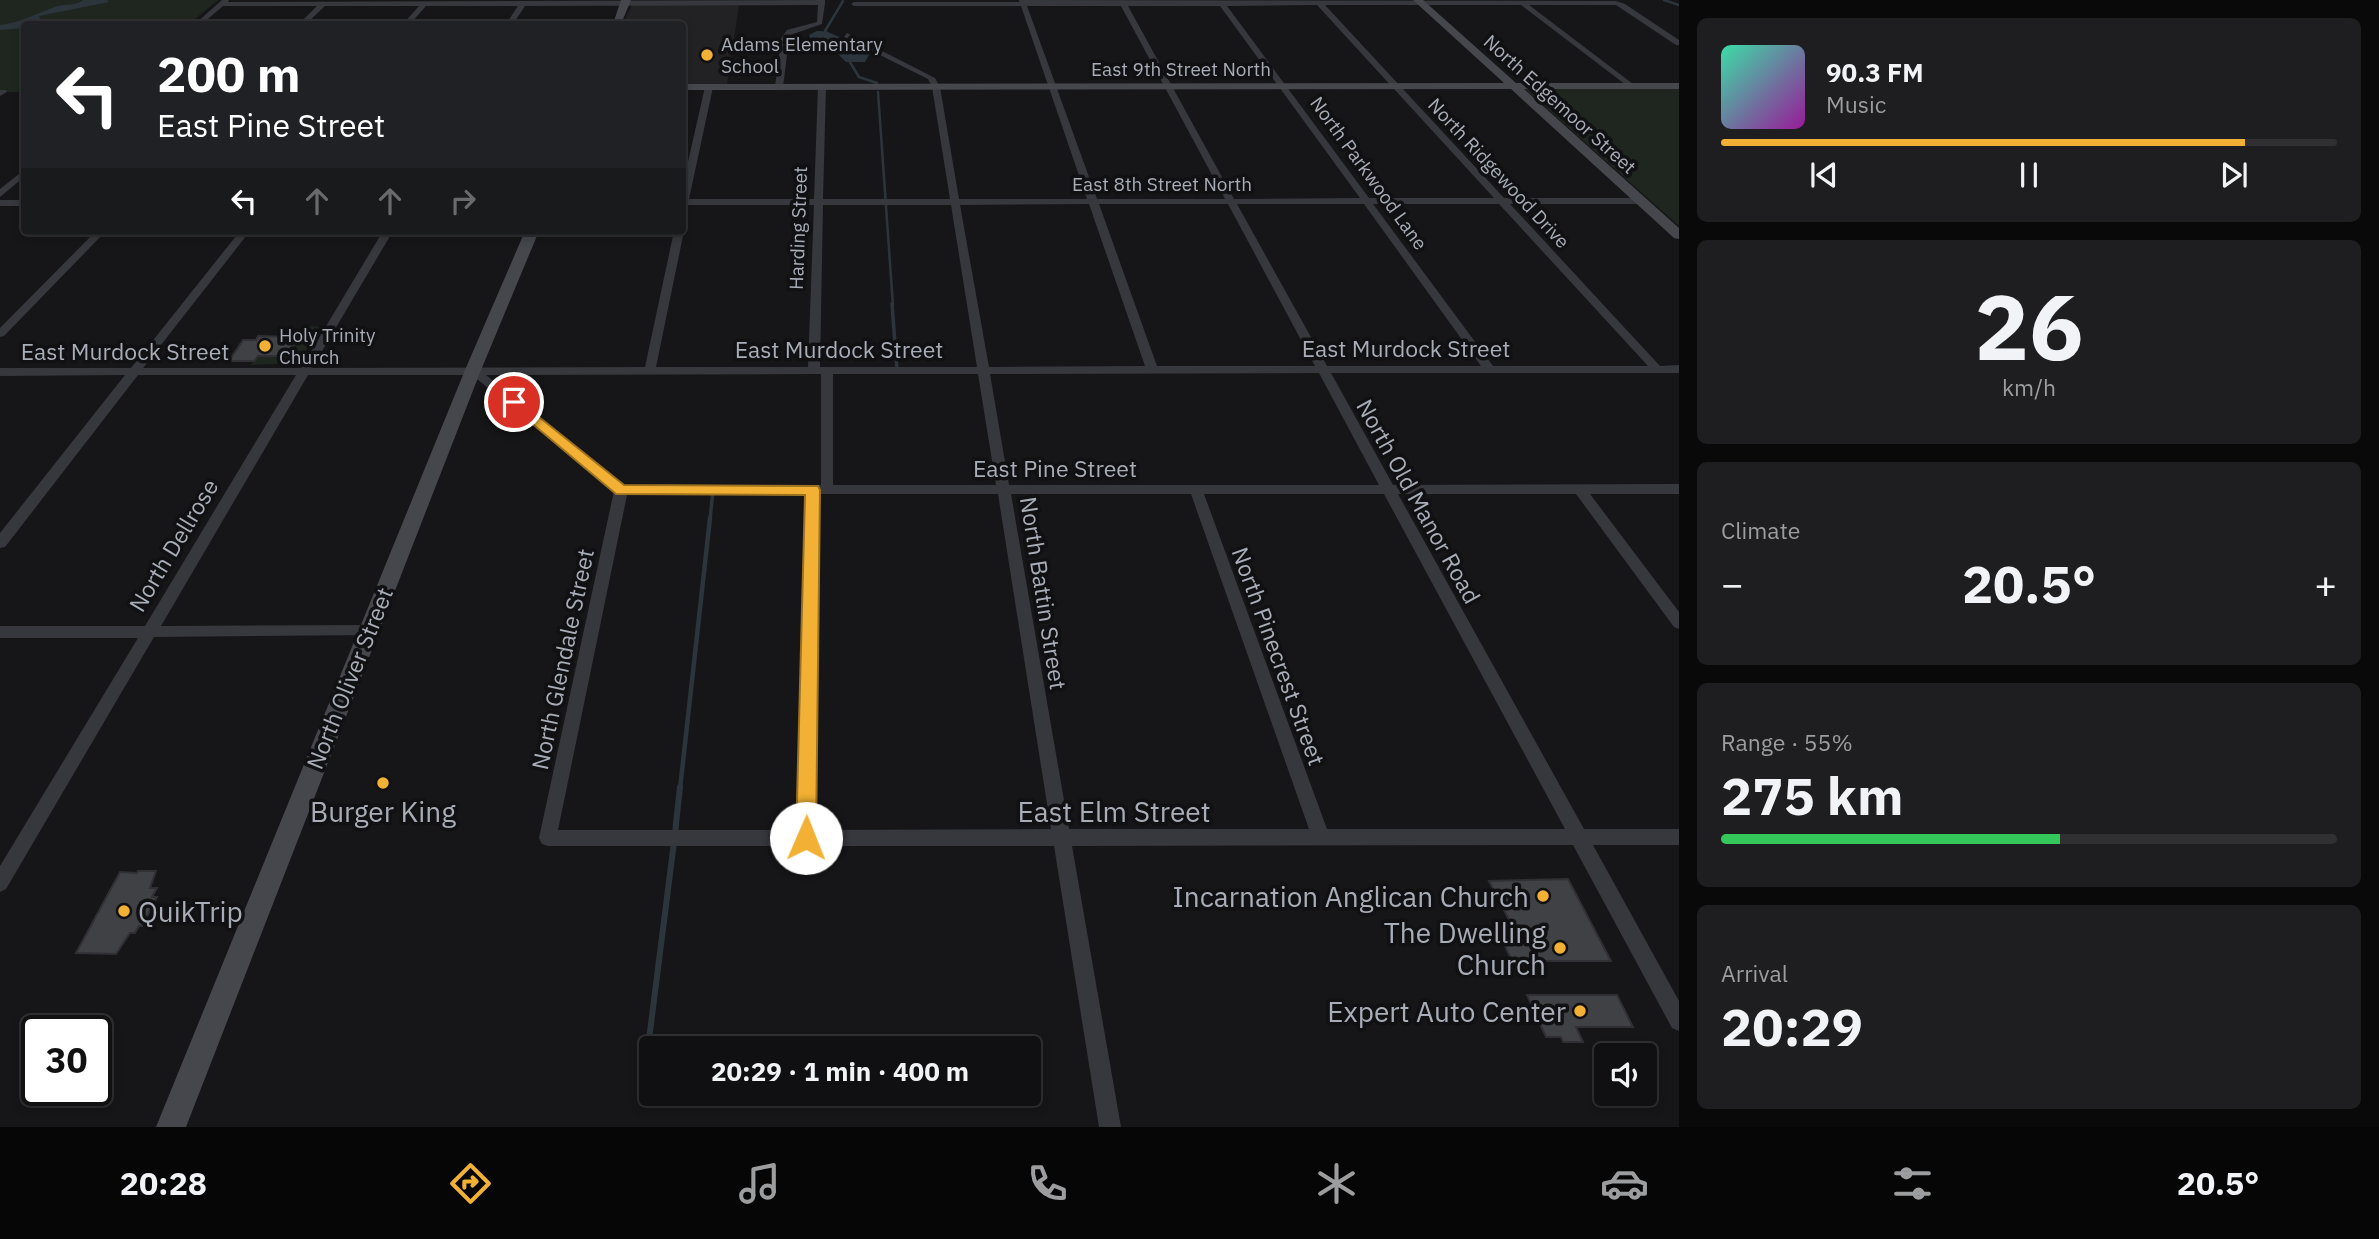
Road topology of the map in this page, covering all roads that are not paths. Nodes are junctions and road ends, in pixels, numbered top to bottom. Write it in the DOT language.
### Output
graph roads {
  1 [pos="726,1"];
  2 [pos="822,1"];
  3 [pos="224,2"];
  4 [pos="325,2"];
  5 [pos="425,2"];
  6 [pos="524,2"];
  7 [pos="626,2"];
  8 [pos="1023,2"];
  9 [pos="1122,2"];
  10 [pos="1220,2"];
  11 [pos="1317,2"];
  12 [pos="1419,2"];
  13 [pos="1522,3"];
  14 [pos="854,4"];
  15 [pos="202,21"];
  16 [pos="306,21"];
  17 [pos="409,21"];
  18 [pos="512,21"];
  19 [pos="618,21"];
  20 [pos="847,36"];
  21 [pos="1679,43"];
  22 [pos="1630,86"];
  23 [pos="1679,86"];
  24 [pos="686,87"];
  25 [pos="709,87"];
  26 [pos="779,87"];
  27 [pos="822,87"];
  28 [pos="936,87"];
  29 [pos="1053,87"];
  30 [pos="1168,87"];
  31 [pos="1281,87"];
  32 [pos="1396,87"];
  33 [pos="1514,87"];
  34 [pos="21,176"];
  35 [pos="686,191"];
  36 [pos="0,194"];
  37 [pos="956,201"];
  38 [pos="1094,201"];
  39 [pos="1230,201"];
  40 [pos="1366,201"];
  41 [pos="1501,201"];
  42 [pos="1641,201"];
  43 [pos="818,202"];
  44 [pos="0,203"];
  45 [pos="21,203"];
  46 [pos="686,205"];
  47 [pos="98,235"];
  48 [pos="242,235"];
  49 [pos="386,235"];
  50 [pos="530,235"];
  51 [pos="678,235"];
  52 [pos="1679,235"];
  53 [pos="0,334"];
  54 [pos="1152,369"];
  55 [pos="1323,369"];
  56 [pos="1489,369"];
  57 [pos="1657,369"];
  58 [pos="1679,369"];
  59 [pos="473,370"];
  60 [pos="650,370"];
  61 [pos="814,370"];
  62 [pos="827,370"];
  63 [pos="983,370"];
  64 [pos="303,371"];
  65 [pos="0,372"];
  66 [pos="135,372"];
  67 [pos="1003,489"];
  68 [pos="1196,489"];
  69 [pos="1388,489"];
  70 [pos="1580,489"];
  71 [pos="1679,489"];
  72 [pos="621,490"];
  73 [pos="820,490"];
  74 [pos="0,543"];
  75 [pos="1679,623"];
  76 [pos="148,631"];
  77 [pos="369,631"];
  78 [pos="0,632"];
  79 [pos="1062,837"];
  80 [pos="1321,837"];
  81 [pos="1578,837"];
  82 [pos="1679,837"];
  83 [pos="548,838"];
  84 [pos="806,838"];
  85 [pos="0,883"];
  86 [pos="1679,1021"];
  87 [pos="170,1127"];
  88 [pos="1110,1127"];
  1 -- 2 [label="street"];
  1 -- 7 [label="street"];
  2 -- 26 [label="street"];
  3 -- 4 [label="street"];
  3 -- 15 [label="street"];
  4 -- 5 [label="street"];
  4 -- 16 [label="street"];
  5 -- 6 [label="street"];
  5 -- 17 [label="street"];
  6 -- 7 [label="street"];
  6 -- 18 [label="street"];
  7 -- 19 [label="street"];
  8 -- 9 [label="street"];
  8 -- 14 [label="street"];
  8 -- 29 [label="street"];
  9 -- 10 [label="street"];
  9 -- 30 [label="street, North Old Manor Road"];
  10 -- 11 [label="street"];
  10 -- 31 [label="street, North Parkwood Lane"];
  11 -- 12 [label="street"];
  11 -- 32 [label="street, North Ridgewood Drive"];
  12 -- 13 [label="street"];
  12 -- 33 [label="street, North Edgemoor Street"];
  13 -- 21 [label="street"];
  13 -- 22 [label="street"];
  20 -- 28 [label="street"];
  22 -- 23 [label="street, East 9th Street North"];
  22 -- 33 [label="street, East 9th Street North"];
  24 -- 25 [label="street, East 9th Street North"];
  25 -- 26 [label="street, East 9th Street North"];
  25 -- 35 [label="street"];
  26 -- 27 [label="street, East 9th Street North"];
  27 -- 28 [label="street, East 9th Street North"];
  27 -- 43 [label="street, Harding Street"];
  28 -- 29 [label="street, East 9th Street North"];
  28 -- 37 [label="street, North Battin Street"];
  29 -- 30 [label="street, East 9th Street North"];
  29 -- 38 [label="street"];
  30 -- 31 [label="street, East 9th Street North"];
  30 -- 39 [label="street, North Old Manor Road"];
  31 -- 32 [label="street, East 9th Street North"];
  31 -- 40 [label="street, North Parkwood Lane"];
  32 -- 33 [label="street, East 9th Street North"];
  32 -- 41 [label="street, North Ridgewood Drive"];
  33 -- 42 [label="street, North Edgemoor Street"];
  34 -- 36 [label="street"];
  37 -- 38 [label="street, East 8th Street North"];
  37 -- 43 [label="street, East 8th Street North"];
  37 -- 63 [label="street, North Battin Street"];
  38 -- 39 [label="street, East 8th Street North"];
  38 -- 54 [label="street"];
  39 -- 40 [label="street, East 8th Street North"];
  39 -- 55 [label="street, North Old Manor Road"];
  40 -- 41 [label="street, East 8th Street North"];
  40 -- 56 [label="street, North Parkwood Lane"];
  41 -- 42 [label="street, East 8th Street North"];
  41 -- 57 [label="street, North Ridgewood Drive"];
  42 -- 52 [label="street, North Edgemoor Street"];
  43 -- 46 [label="street, East 8th Street North"];
  43 -- 61 [label="street, Harding Street"];
  44 -- 45 [label="street"];
  47 -- 53 [label="street"];
  48 -- 66 [label="street"];
  49 -- 64 [label="street, North Dellrose"];
  50 -- 59 [label="street, North Oliver Street"];
  51 -- 60 [label="street"];
  54 -- 55 [label="street, East Murdock Street"];
  54 -- 63 [label="street, East Murdock Street"];
  55 -- 56 [label="street, East Murdock Street"];
  55 -- 69 [label="street, North Old Manor Road"];
  56 -- 57 [label="street, East Murdock Street"];
  57 -- 58 [label="street, East Murdock Street"];
  59 -- 60 [label="street, East Murdock Street"];
  59 -- 64 [label="street, East Murdock Street"];
  59 -- 72 [label="street"];
  59 -- 77 [label="street, North Oliver Street"];
  60 -- 61 [label="street, East Murdock Street"];
  61 -- 62 [label="street, East Murdock Street"];
  62 -- 63 [label="street, East Murdock Street"];
  62 -- 73 [label="street"];
  63 -- 67 [label="street, North Battin Street"];
  64 -- 66 [label="street, East Murdock Street"];
  64 -- 76 [label="street, North Dellrose"];
  65 -- 66 [label="street, East Murdock Street"];
  66 -- 74 [label="street"];
  67 -- 68 [label="street, East Pine Street"];
  67 -- 73 [label="street, East Pine Street"];
  67 -- 79 [label="street, North Battin Street"];
  68 -- 69 [label="street, East Pine Street"];
  68 -- 80 [label="street, North Pinecrest Street"];
  69 -- 70 [label="street, East Pine Street"];
  69 -- 81 [label="street, North Old Manor Road"];
  70 -- 71 [label="street, East Pine Street"];
  70 -- 75 [label="street"];
  72 -- 73 [label="street, East Pine Street"];
  72 -- 83 [label="street, North Glendale Street"];
  73 -- 84 [label="street"];
  76 -- 77 [label="street"];
  76 -- 78 [label="street"];
  76 -- 85 [label="street, North Dellrose"];
  77 -- 87 [label="street, North Oliver Street"];
  79 -- 80 [label="street, East Elm Street"];
  79 -- 84 [label="street, East Elm Street"];
  79 -- 88 [label="street, North Battin Street"];
  80 -- 81 [label="street, East Elm Street"];
  81 -- 82 [label="street, East Elm Street"];
  81 -- 86 [label="street, North Old Manor Road"];
  83 -- 84 [label="street, East Elm Street"];
}
